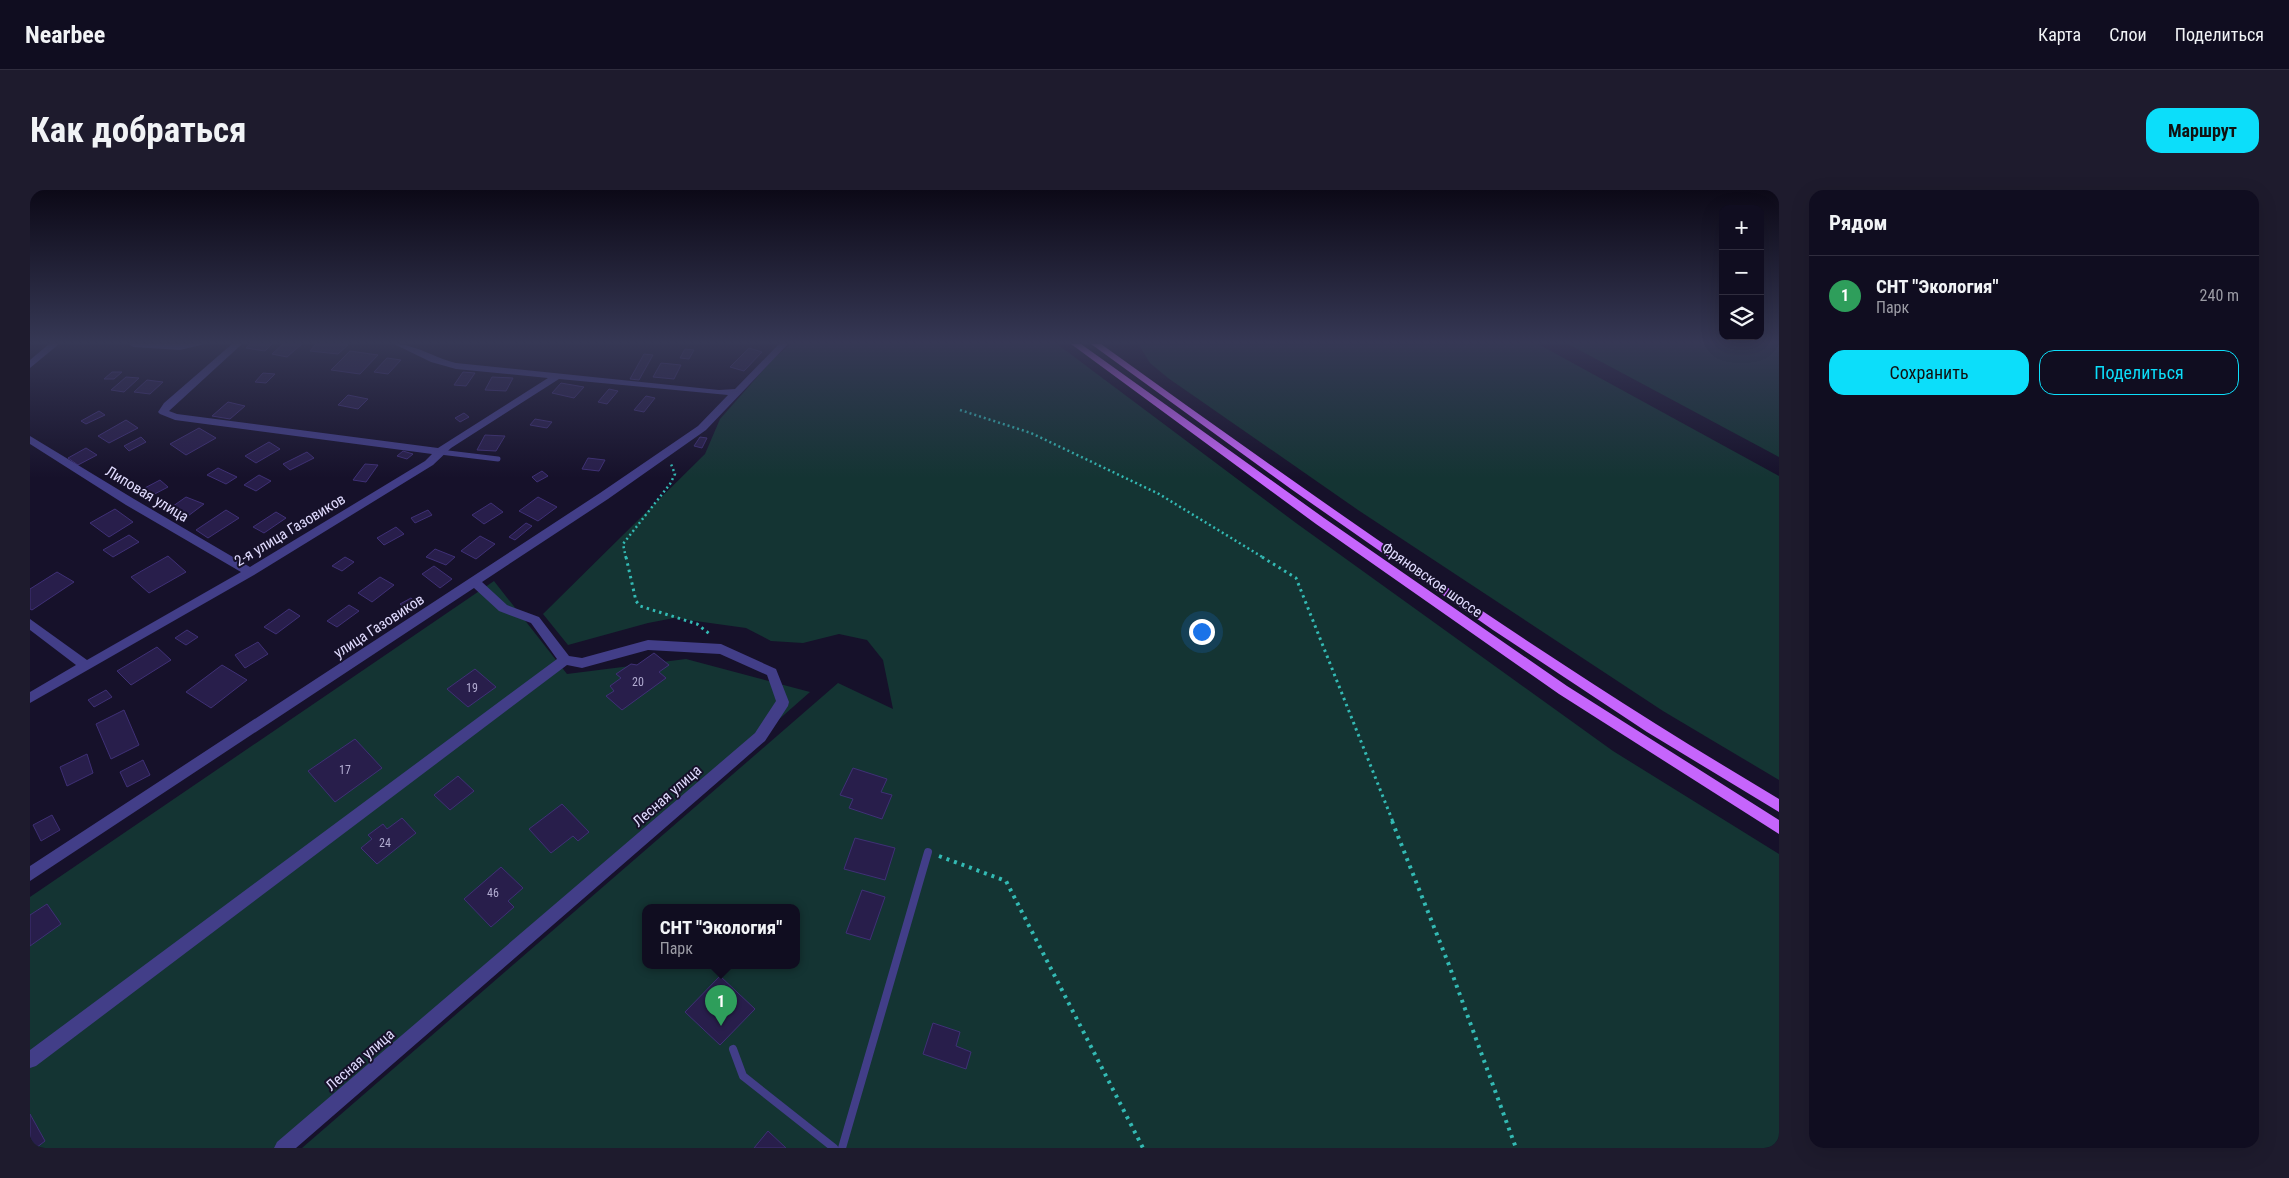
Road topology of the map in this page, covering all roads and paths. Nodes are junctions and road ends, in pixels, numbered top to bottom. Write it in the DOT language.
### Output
graph roads {
  1 [pos="186,389"];
  2 [pos="538,389"];
  3 [pos="678,389"];
  4 [pos="740,389"];
  5 [pos="1137,389"];
  6 [pos="1157,389"];
  7 [pos="735,392"];
  8 [pos="960,410"];
  9 [pos="30,439"];
  10 [pos="440,452"];
  11 [pos="666,453"];
  12 [pos="498,459"];
  13 [pos="250,572"];
  14 [pos="475,582"];
  15 [pos="30,624"];
  16 [pos="718,638"];
  17 [pos="565,660"];
  18 [pos="86,666"];
  19 [pos="30,698"];
  20 [pos="1779,806"];
  21 [pos="1779,828"];
  22 [pos="928,852"];
  23 [pos="30,874"];
  24 [pos="734,1048"];
  25 [pos="30,1060"];
  26 [pos="283,1148"];
  27 [pos="834,1148"];
  28 [pos="842,1148"];
  29 [pos="1143,1148"];
  30 [pos="1516,1148"];
  1 -- 10 [label="street"];
  2 -- 10 [label="street, 2-я улица Газовиков"];
  3 -- 7 [label="street"];
  4 -- 7 [label="street, улица Газовиков"];
  5 -- 21 [label="main road, Фряновское шоссе"];
  6 -- 20 [label="main road, Фряновское шоссе"];
  7 -- 11 [label="street, улица Газовиков"];
  8 -- 30 [label="path"];
  9 -- 13 [label="street, Липовая улица"];
  10 -- 12 [label="lane"];
  10 -- 13 [label="street, 2-я улица Газовиков"];
  11 -- 14 [label="street, улица Газовиков"];
  11 -- 16 [label="path"];
  13 -- 18 [label="street, 2-я улица Газовиков"];
  14 -- 17 [label="street"];
  14 -- 23 [label="street, улица Газовиков"];
  15 -- 18 [label="street"];
  17 -- 25 [label="street"];
  17 -- 26 [label="street, Лесная улица"];
  18 -- 19 [label="street, 2-я улица Газовиков"];
  22 -- 28 [label="lane"];
  22 -- 29 [label="path"];
  24 -- 27 [label="lane"];
}
